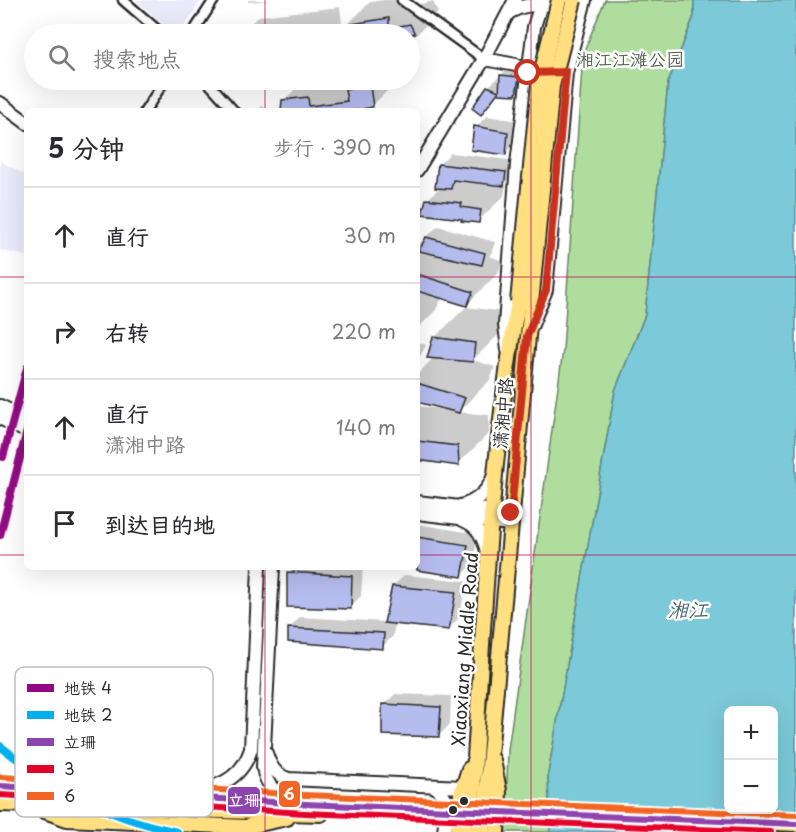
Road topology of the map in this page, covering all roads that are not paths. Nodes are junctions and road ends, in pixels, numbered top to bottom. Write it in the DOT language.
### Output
graph roads {
  1 [pos="123,0"];
  2 [pos="214,0"];
  3 [pos="402,0"];
  4 [pos="515,0"];
  5 [pos="559,0"];
  6 [pos="574,0"];
  7 [pos="542,1"];
  8 [pos="584,6"];
  9 [pos="508,13"];
  10 [pos="151,24"];
  11 [pos="198,24"];
  12 [pos="484,59"];
  13 [pos="566,72"];
  14 [pos="528,73"];
  15 [pos="159,90"];
  16 [pos="215,90"];
  17 [pos="0,103"];
  18 [pos="147,108"];
  19 [pos="231,108"];
  20 [pos="24,121"];
  21 [pos="420,165"];
  22 [pos="525,303"];
  23 [pos="527,336"];
  24 [pos="509,356"];
  25 [pos="0,406"];
  26 [pos="0,418"];
  27 [pos="24,418"];
  28 [pos="24,430"];
  29 [pos="496,468"];
  30 [pos="420,503"];
  31 [pos="451,512"];
  32 [pos="420,513"];
  33 [pos="492,516"];
  34 [pos="511,518"];
  35 [pos="488,561"];
  36 [pos="259,570"];
  37 [pos="273,570"];
  38 [pos="490,746"];
  39 [pos="264,748"];
  40 [pos="476,750"];
  41 [pos="0,786"];
  42 [pos="434,786"];
  43 [pos="15,787"];
  44 [pos="213,787"];
  45 [pos="463,787"];
  46 [pos="213,800"];
  47 [pos="15,805"];
  48 [pos="0,806"];
  49 [pos="213,808"];
  50 [pos="305,809"];
  51 [pos="434,814"];
  52 [pos="61,817"];
  53 [pos="796,824"];
  54 [pos="260,825"];
  55 [pos="221,829"];
  56 [pos="246,832"];
  57 [pos="276,832"];
  58 [pos="444,832"];
  59 [pos="457,832"];
  60 [pos="470,832"];
  61 [pos="483,832"];
  62 [pos="497,832"];
  63 [pos="796,832"];
  1 -- 10 [label="street"];
  2 -- 11 [label="street"];
  3 -- 12 [label="street"];
  4 -- 9 [label="main road"];
  5 -- 22 [label="main road, 潇湘中路, bridge"];
  6 -- 22 [label="main road, 潇湘中路, bridge"];
  7 -- 8 [label="main road"];
  7 -- 9 [label="main road"];
  7 -- 14 [label="main road"];
  8 -- 13 [label="main road"];
  9 -- 12 [label="main road"];
  12 -- 14 [label="main road"];
  12 -- 21 [label="main road"];
  13 -- 14 [label="main road"];
  13 -- 23 [label="main road"];
  14 -- 24 [label="main road"];
  15 -- 18 [label="street"];
  16 -- 19 [label="street"];
  17 -- 20 [label="main road"];
  22 -- 23 [label="main road, 潇湘中路"];
  22 -- 24 [label="main road, 潇湘中路"];
  23 -- 34 [label="main road, 潇湘中路"];
  24 -- 29 [label="main road, 潇湘中路"];
  25 -- 27 [label="main road"];
  26 -- 28 [label="main road"];
  29 -- 31 [label="main road"];
  29 -- 33 [label="main road, Xiaoxiang Middle Road"];
  30 -- 31 [label="main road"];
  31 -- 32 [label="main road"];
  31 -- 33 [label="main road"];
  31 -- 35 [label="main road"];
  33 -- 34 [label="main road"];
  33 -- 35 [label="main road, Xiaoxiang Middle Road"];
  34 -- 38 [label="main road, 潇湘中路"];
  35 -- 40 [label="main road, Xiaoxiang Middle Road"];
  36 -- 44 [label="main road"];
  37 -- 39 [label="main road"];
  38 -- 61 [label="main road, 潇湘中路"];
  38 -- 62 [label="main road"];
  39 -- 42 [label="main road"];
  39 -- 50 [label="main road"];
  40 -- 45 [label="main road"];
  40 -- 60 [label="main road, Xiaoxiang Middle Road"];
  41 -- 43 [label="main road"];
  42 -- 45 [label="main road"];
  42 -- 58 [label="main road"];
  45 -- 59 [label="main road"];
  46 -- 50 [label="main road"];
  47 -- 48 [label="main road"];
  49 -- 50 [label="main road"];
  50 -- 51 [label="main road"];
  50 -- 54 [label="main road"];
  51 -- 53 [label="main road, bridge"];
  51 -- 63 [label="main road"];
  52 -- 55 [label="main road"];
  54 -- 55 [label="main road"];
  54 -- 56 [label="main road"];
  54 -- 57 [label="main road"];
}
